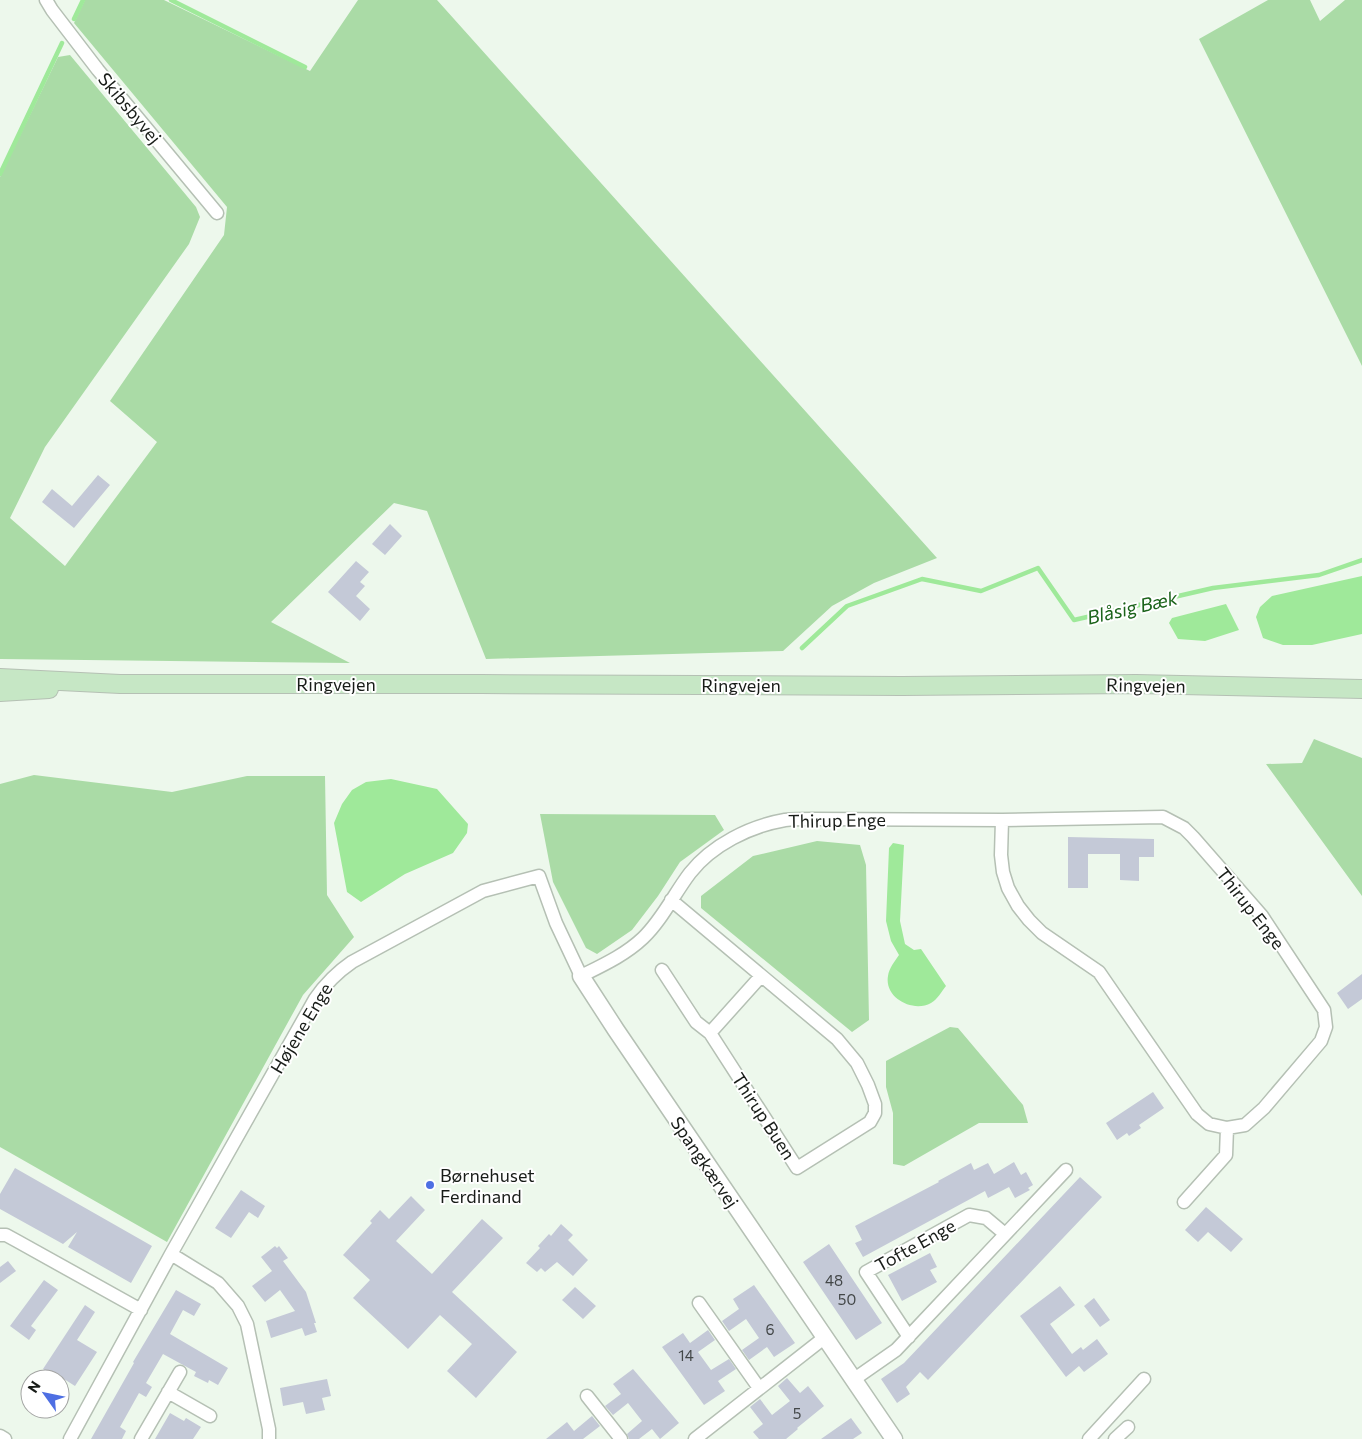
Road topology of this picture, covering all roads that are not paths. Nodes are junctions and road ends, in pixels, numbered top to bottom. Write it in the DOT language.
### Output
graph roads {
  1 [pos="46,0"];
  2 [pos="218,213"];
  3 [pos="0,678"];
  4 [pos="120,684"];
  5 [pos="1362,689"];
  6 [pos="0,692"];
  7 [pos="1002,820"];
  8 [pos="539,876"];
  9 [pos="671,900"];
  10 [pos="662,970"];
  11 [pos="581,976"];
  12 [pos="761,976"];
  13 [pos="710,1033"];
  14 [pos="1227,1128"];
  15 [pos="1066,1170"];
  16 [pos="1184,1202"];
  17 [pos="1005,1234"];
  18 [pos="0,1236"];
  19 [pos="171,1254"];
  20 [pos="700,1303"];
  21 [pos="141,1310"];
  22 [pos="909,1337"];
  23 [pos="824,1338"];
  24 [pos="180,1372"];
  25 [pos="1144,1379"];
  26 [pos="853,1380"];
  27 [pos="759,1388"];
  28 [pos="168,1392"];
  29 [pos="587,1396"];
  30 [pos="210,1416"];
  31 [pos="1128,1427"];
  32 [pos="0,1436"];
  33 [pos="891,1438"];
  34 [pos="5,1439"];
  35 [pos="70,1439"];
  36 [pos="141,1439"];
  37 [pos="269,1439"];
  38 [pos="621,1439"];
  39 [pos="695,1439"];
  40 [pos="1089,1439"];
  41 [pos="1115,1439"];
  1 -- 2 [label="street, Skibsbyvej"];
  3 -- 4 [label="main road, Ringvejen"];
  4 -- 5 [label="main road, Ringvejen"];
  4 -- 6 [label="main road, Ringvejen"];
  7 -- 9 [label="street, Thirup Enge"];
  7 -- 14 [label="street"];
  7 -- 14 [label="street, Thirup Enge"];
  8 -- 11 [label="street, Spangkærvej"];
  8 -- 19 [label="street, Højene Enge"];
  9 -- 11 [label="street, Thirup Enge"];
  9 -- 12 [label="street"];
  10 -- 13 [label="street, Thirup Buen"];
  11 -- 23 [label="street, Spangkærvej"];
  12 -- 13 [label="street"];
  12 -- 13 [label="street, Thirup Buen"];
  14 -- 16 [label="street"];
  15 -- 17 [label="street"];
  17 -- 22 [label="street"];
  17 -- 22 [label="street, Tofte Enge"];
  18 -- 21 [label="street"];
  19 -- 21 [label="street, Højene Enge"];
  19 -- 37 [label="street"];
  20 -- 27 [label="street"];
  21 -- 35 [label="street, Højene Enge"];
  22 -- 26 [label="street"];
  23 -- 26 [label="street, Spangkærvej"];
  23 -- 27 [label="street"];
  24 -- 28 [label="street"];
  25 -- 40 [label="street"];
  26 -- 33 [label="street, Spangkærvej"];
  27 -- 39 [label="street"];
  28 -- 30 [label="street"];
  28 -- 36 [label="street"];
  29 -- 38 [label="street"];
  31 -- 41 [label="street"];
  32 -- 34 [label="street"];
}
